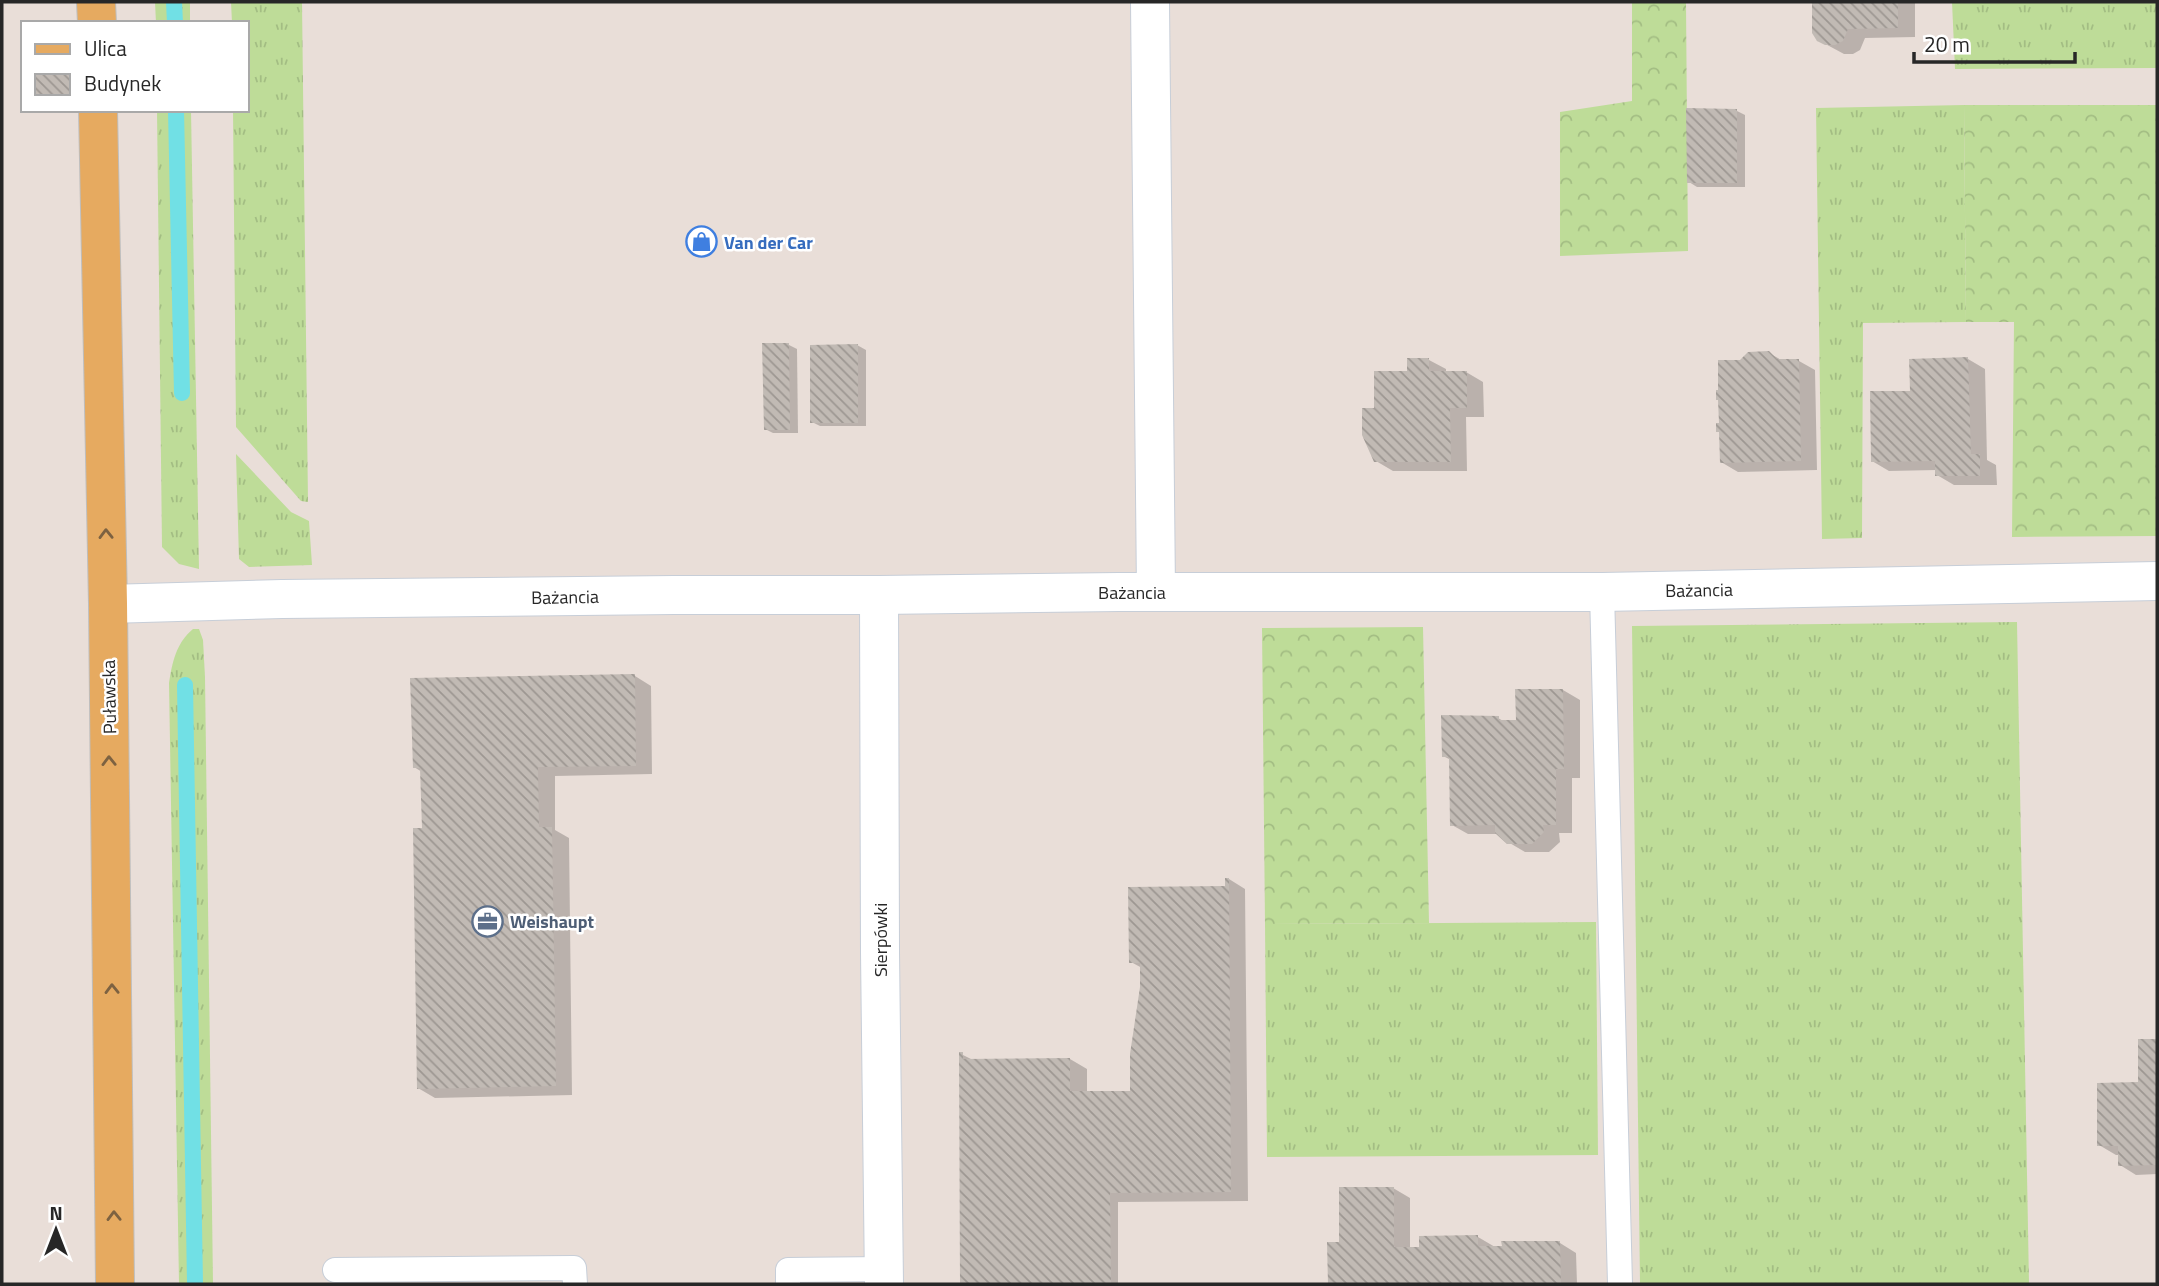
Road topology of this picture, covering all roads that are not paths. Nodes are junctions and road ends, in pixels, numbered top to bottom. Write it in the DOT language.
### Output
graph roads {
  1 [pos="96,2"];
  2 [pos="1150,2"];
  3 [pos="97,21"];
  4 [pos="98,112"];
  5 [pos="2157,581"];
  6 [pos="1156,592"];
  7 [pos="1602,592"];
  8 [pos="879,595"];
  9 [pos="108,604"];
  10 [pos="335,1270"];
  11 [pos="884,1277"];
  12 [pos="115,1284"];
  13 [pos="575,1284"];
  14 [pos="788,1284"];
  15 [pos="1620,1284"];
  1 -- 3 [label="main road"];
  2 -- 6 [label="street"];
  9 -- 4 [label="main road, Puławska, one-way"];
  5 -- 7 [label="street, Bażancia"];
  6 -- 7 [label="street, Bażancia"];
  6 -- 8 [label="street, Bażancia"];
  7 -- 15 [label="lane"];
  8 -- 9 [label="street, Bażancia"];
  8 -- 11 [label="street, Sierpówki"];
  12 -- 9 [label="main road, Puławska, one-way"];
  10 -- 13 [label="lane"];
  11 -- 14 [label="lane"];
}
